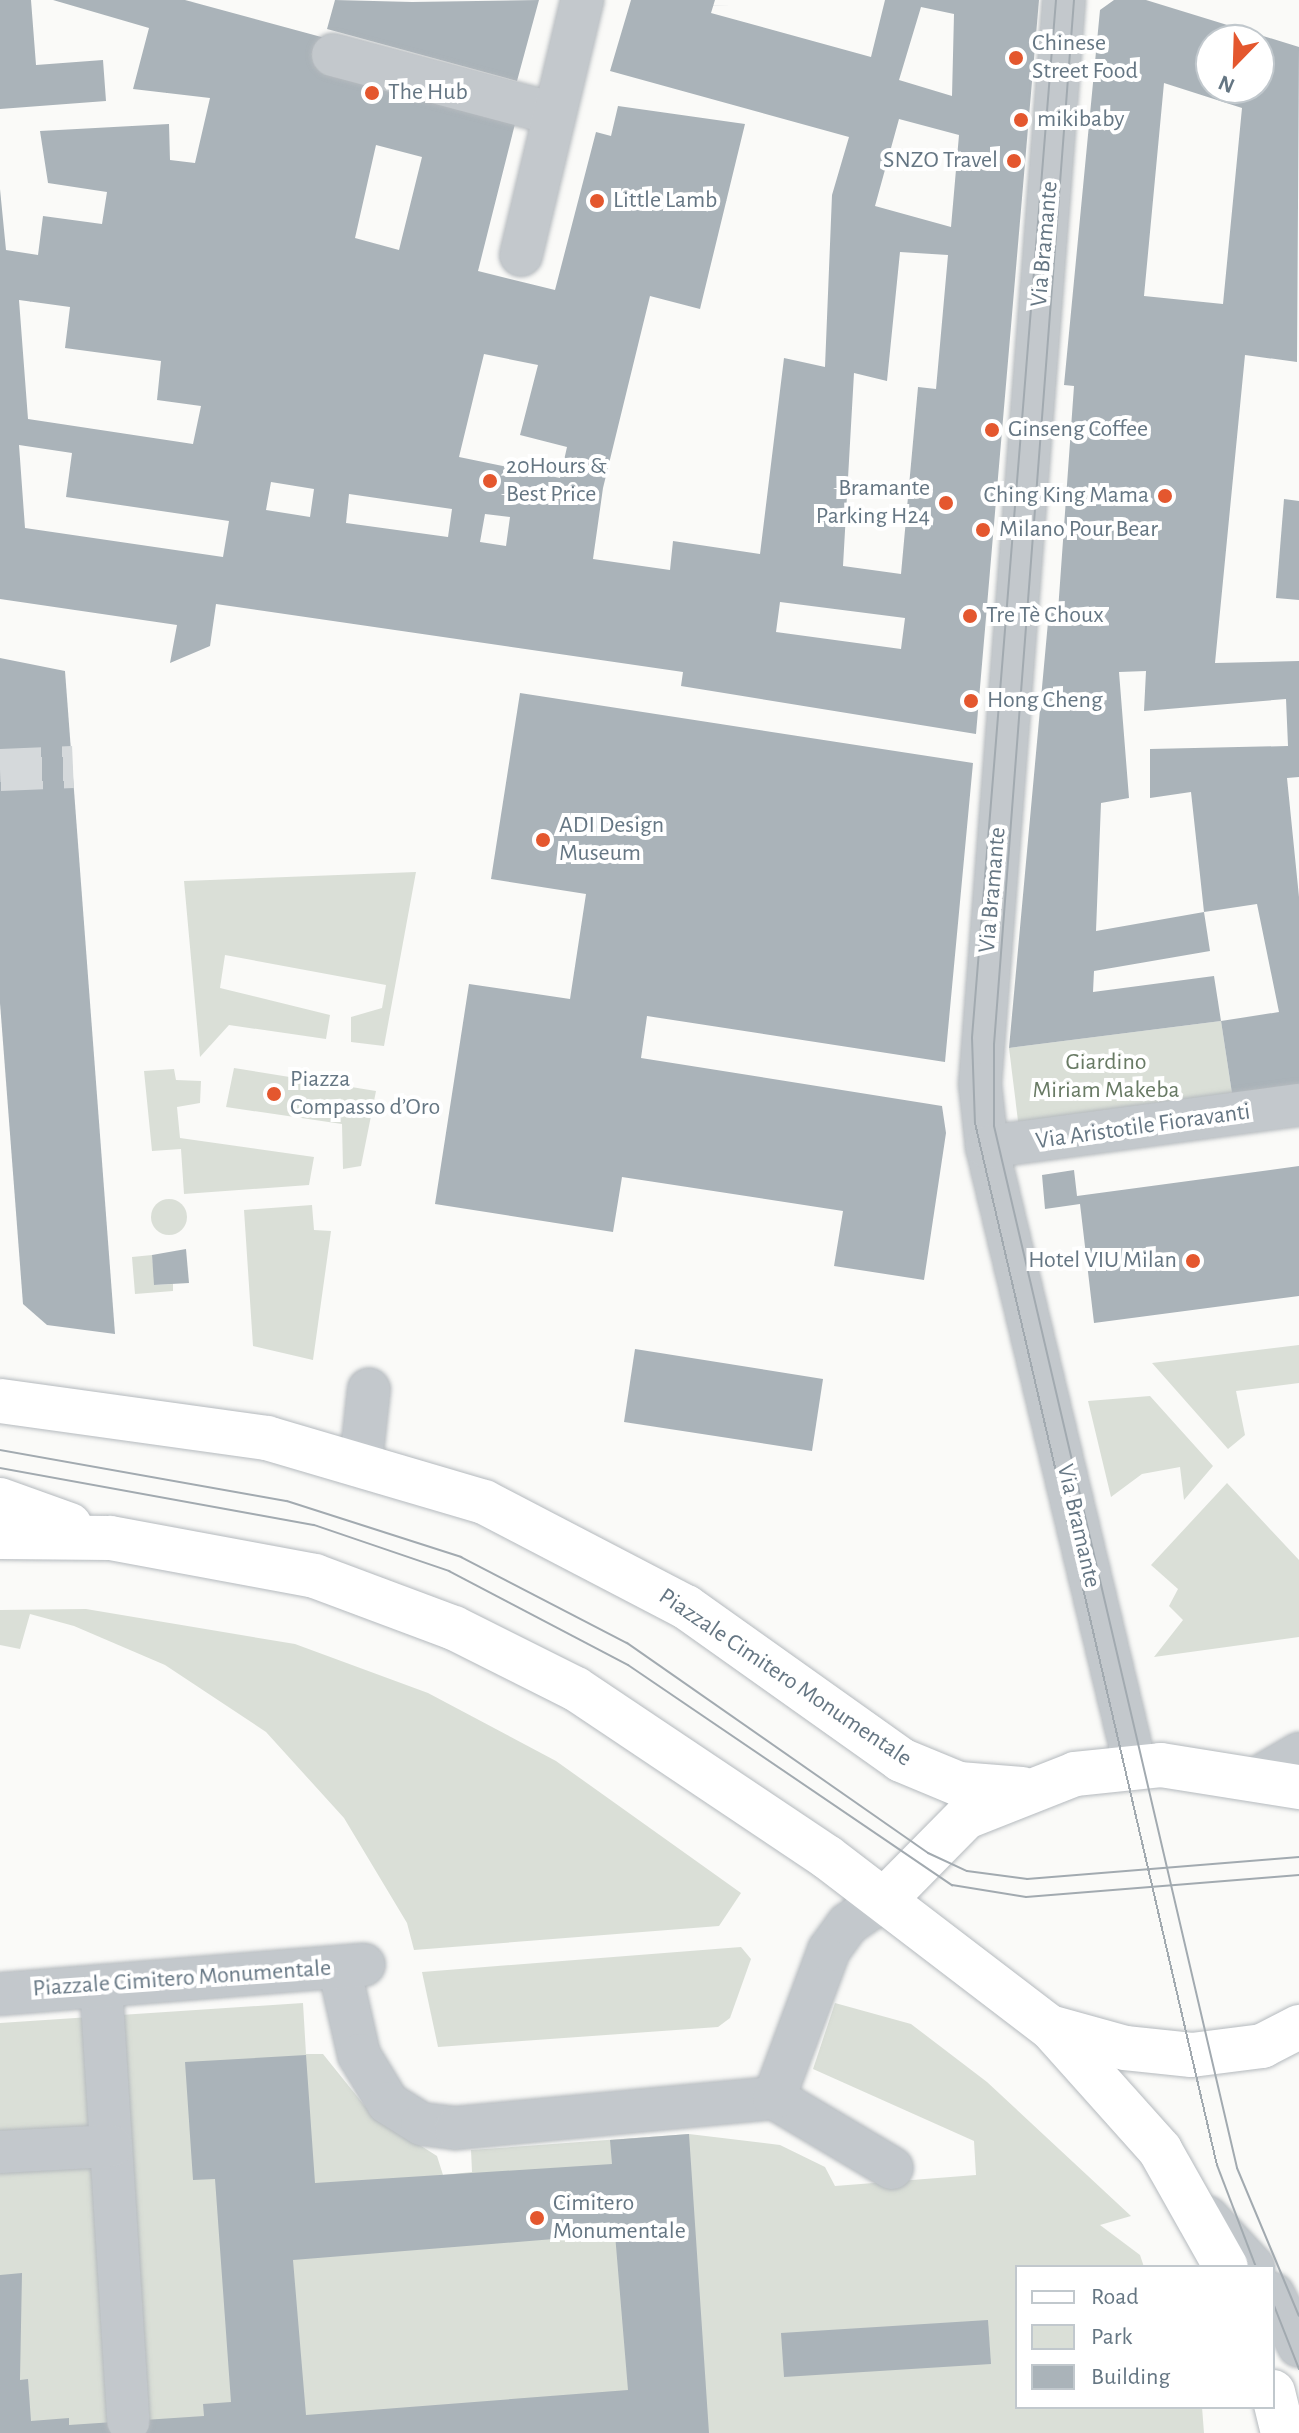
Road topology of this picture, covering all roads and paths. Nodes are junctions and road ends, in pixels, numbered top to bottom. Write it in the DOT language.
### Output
graph roads {
  1 [pos="582,0"];
  2 [pos="1064,0"];
  3 [pos="333,55"];
  4 [pos="554,114"];
  5 [pos="521,255"];
  6 [pos="1299,1105"];
  7 [pos="987,1147"];
  8 [pos="369,1389"];
  9 [pos="5,1394"];
  10 [pos="361,1461"];
  11 [pos="0,1500"];
  12 [pos="0,1537"];
  13 [pos="110,1538"];
  14 [pos="1299,1754"];
  15 [pos="1135,1765"];
  16 [pos="1256,1779"];
  17 [pos="1299,1787"];
  18 [pos="1022,1789"];
  19 [pos="886,1898"];
  20 [pos="0,1994"];
  21 [pos="102,2001"];
  22 [pos="1299,2027"];
  23 [pos="1051,2028"];
  24 [pos="774,2098"];
  25 [pos="111,2146"];
  26 [pos="0,2152"];
  27 [pos="892,2168"];
  28 [pos="1193,2201"];
  29 [pos="1225,2265"];
  30 [pos="1251,2265"];
  31 [pos="1275,2298"];
  32 [pos="1299,2346"];
  33 [pos="1275,2400"];
  34 [pos="128,2421"];
  35 [pos="1283,2433"];
  1 -- 4 [label="street"];
  2 -- 7 [label="street, Via Bramante"];
  3 -- 4 [label="street"];
  4 -- 5 [label="street"];
  6 -- 7 [label="street, Via Aristotile Fioravanti"];
  7 -- 15 [label="street, Via Bramante"];
  8 -- 10 [label="street"];
  9 -- 10 [label="main road, Piazzale Cimitero Monumentale"];
  10 -- 18 [label="main road, Piazzale Cimitero Monumentale"];
  11 -- 13 [label="main road"];
  12 -- 13 [label="main road"];
  13 -- 19 [label="main road"];
  14 -- 16 [label="street"];
  15 -- 16 [label="main road, Piazzale Cimitero Monumentale"];
  15 -- 18 [label="main road, Piazzale Cimitero Monumentale"];
  16 -- 17 [label="main road, Piazzale Cimitero Monumentale"];
  18 -- 19 [label="main road, Piazzale Cimitero Monumentale"];
  19 -- 23 [label="main road"];
  19 -- 24 [label="street, Piazzale Cimitero Monumentale"];
  20 -- 21 [label="street, Piazzale Cimitero Monumentale"];
  21 -- 24 [label="street, Piazzale Cimitero Monumentale"];
  21 -- 25 [label="street"];
  22 -- 23 [label="main road"];
  23 -- 28 [label="main road"];
  24 -- 27 [label="street"];
  25 -- 26 [label="street"];
  25 -- 34 [label="street"];
  28 -- 29 [label="main road"];
  28 -- 30 [label="street"];
  31 -- 32 [label="street"];
  33 -- 35 [label="main road"];
}
